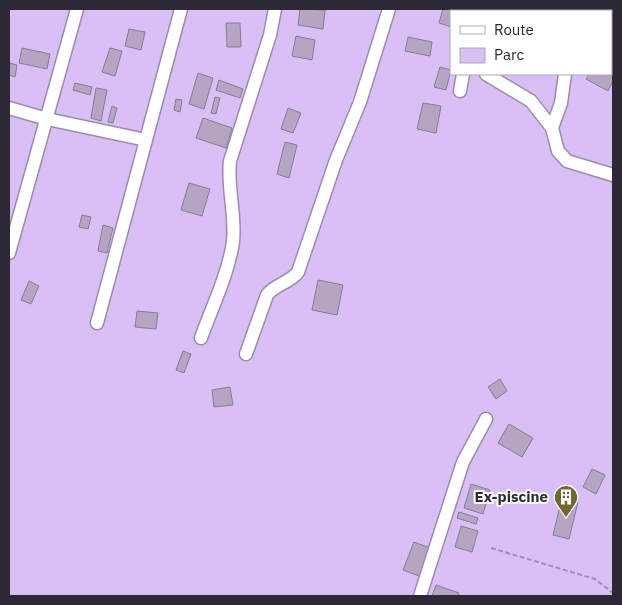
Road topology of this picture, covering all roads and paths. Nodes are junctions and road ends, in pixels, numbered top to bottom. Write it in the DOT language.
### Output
graph roads {
  1 [pos="77,9"];
  2 [pos="181,9"];
  3 [pos="275,9"];
  4 [pos="389,9"];
  5 [pos="463,75"];
  6 [pos="488,75"];
  7 [pos="566,75"];
  8 [pos="460,91"];
  9 [pos="9,108"];
  10 [pos="47,119"];
  11 [pos="552,128"];
  12 [pos="146,140"];
  13 [pos="613,176"];
  14 [pos="9,253"];
  15 [pos="97,323"];
  16 [pos="201,338"];
  17 [pos="246,354"];
  18 [pos="486,419"];
  19 [pos="491,548"];
  20 [pos="613,593"];
  21 [pos="420,596"];
  1 -- 10 [label="street"];
  2 -- 12 [label="street"];
  3 -- 16 [label="street"];
  4 -- 17 [label="street"];
  5 -- 8 [label="street"];
  6 -- 11 [label="street"];
  7 -- 11 [label="street"];
  9 -- 10 [label="street"];
  10 -- 12 [label="street"];
  10 -- 14 [label="street"];
  11 -- 13 [label="street"];
  12 -- 15 [label="street"];
  18 -- 21 [label="street"];
  19 -- 20 [label="path"];
}
